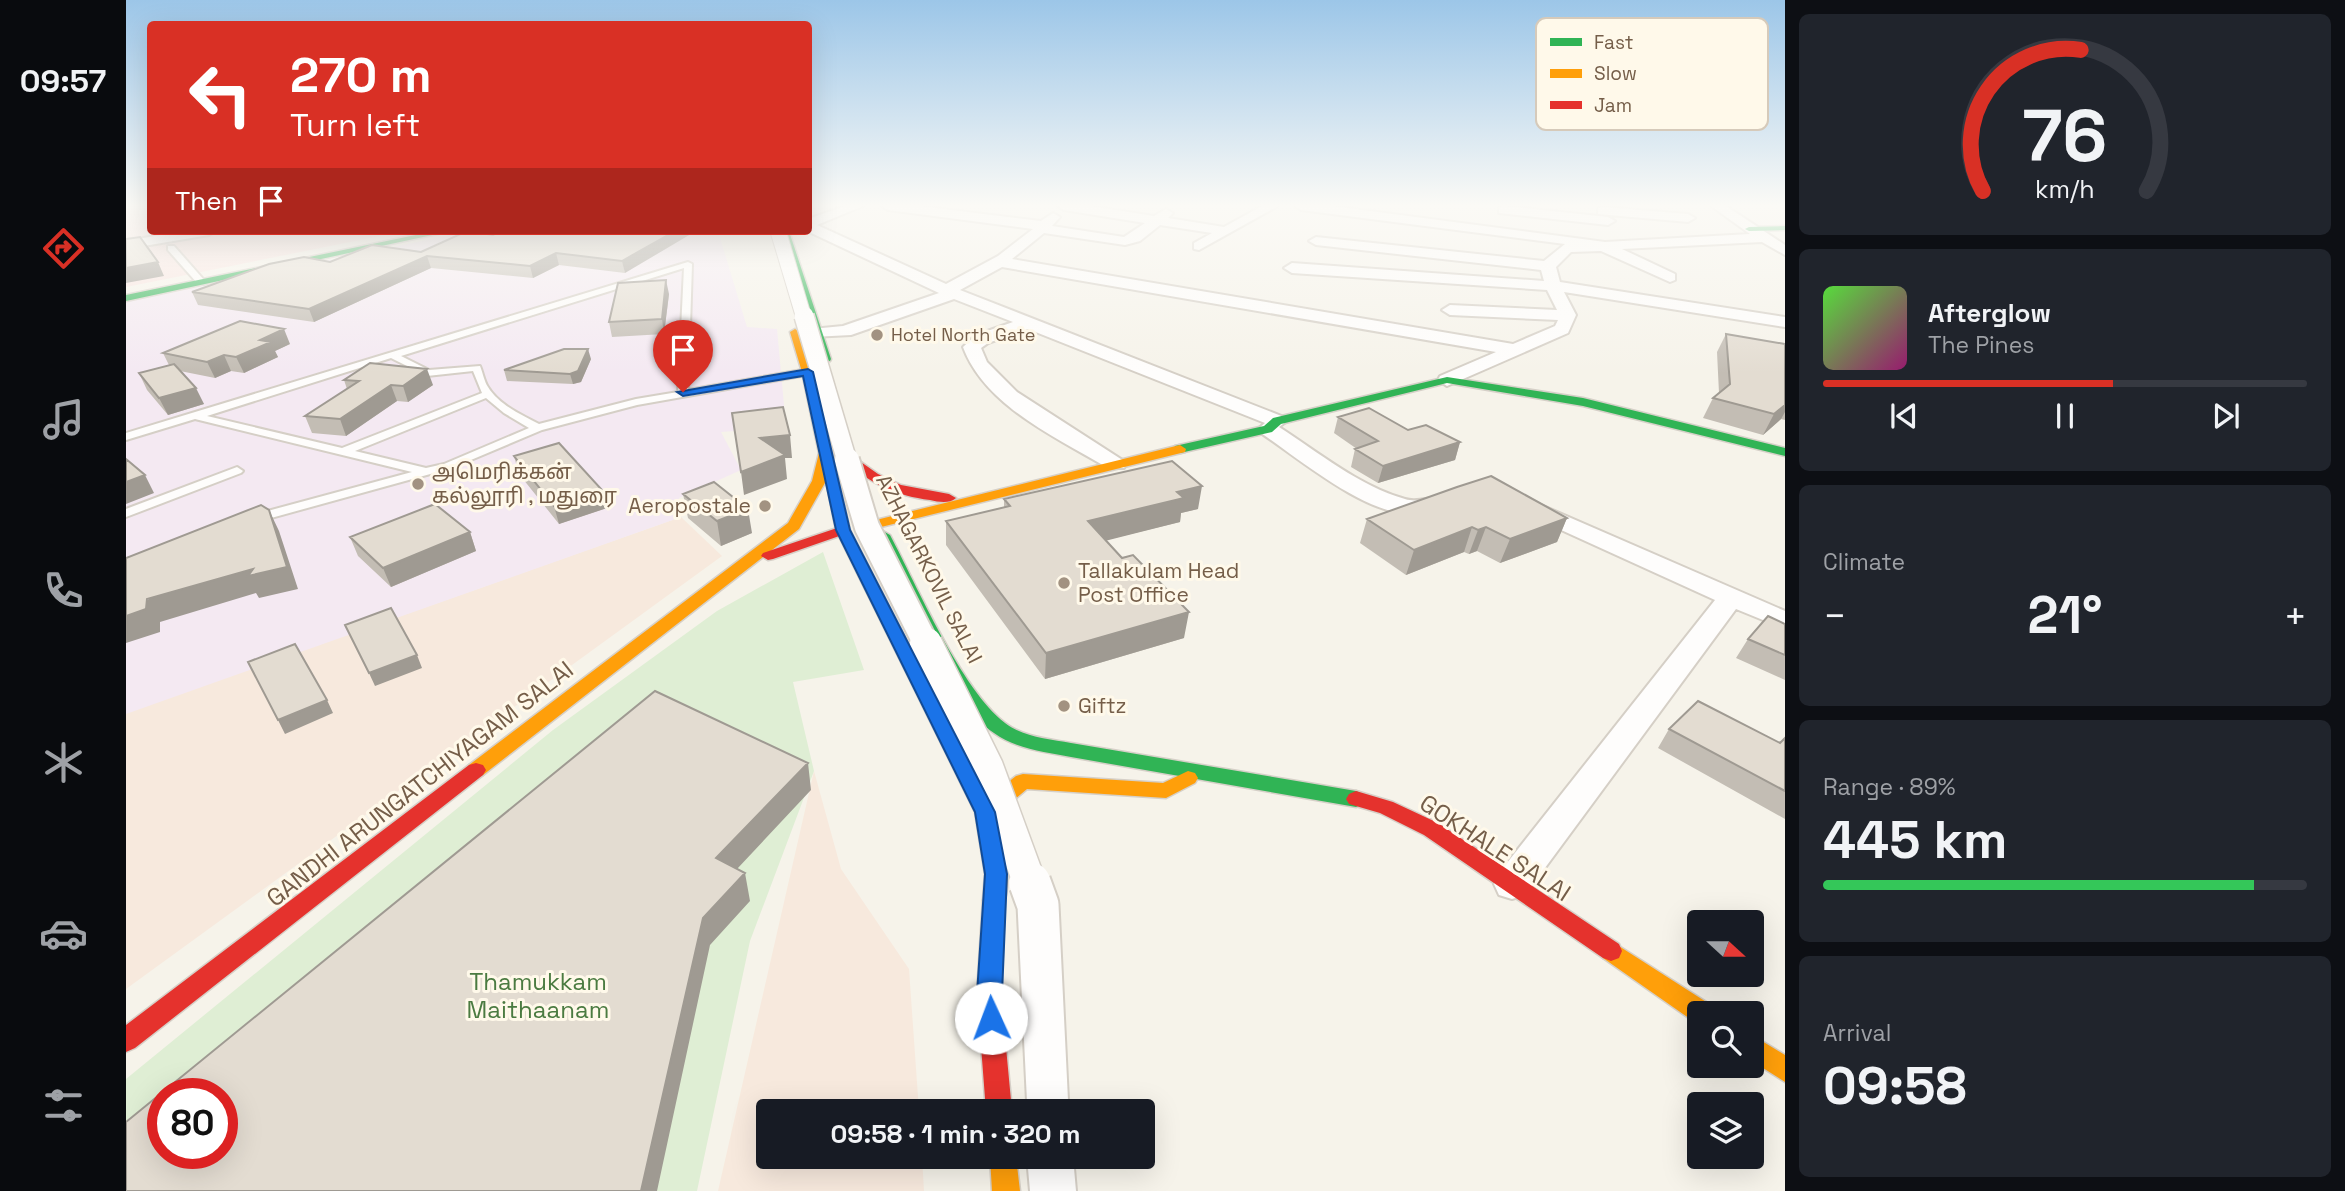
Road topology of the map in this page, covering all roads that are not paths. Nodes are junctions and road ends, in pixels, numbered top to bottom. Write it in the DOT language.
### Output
graph roads {
  1 [pos="183,262"];
  2 [pos="299,262"];
  3 [pos="774,262"];
  4 [pos="787,262"];
  5 [pos="795,262"];
  6 [pos="886,262"];
  7 [pos="1001,262"];
  8 [pos="1298,262"];
  9 [pos="1524,262"];
  10 [pos="1553,262"];
  11 [pos="1636,262"];
  12 [pos="1548,266"];
  13 [pos="1670,277"];
  14 [pos="201,282"];
  15 [pos="1553,286"];
  16 [pos="950,292"];
  17 [pos="126,298"];
  18 [pos="1450,310"];
  19 [pos="1567,315"];
  20 [pos="1785,322"];
  21 [pos="1028,323"];
  22 [pos="818,333"];
  23 [pos="1517,350"];
  24 [pos="394,356"];
  25 [pos="808,372"];
  26 [pos="1447,380"];
  27 [pos="683,392"];
  28 [pos="487,394"];
  29 [pos="195,416"];
  30 [pos="1273,425"];
  31 [pos="537,428"];
  32 [pos="126,437"];
  33 [pos="343,452"];
  34 [pos="826,452"];
  35 [pos="1785,452"];
  36 [pos="851,459"];
  37 [pos="1116,463"];
  38 [pos="237,471"];
  39 [pos="429,472"];
  40 [pos="1457,497"];
  41 [pos="979,498"];
  42 [pos="1515,500"];
  43 [pos="126,513"];
  44 [pos="247,522"];
  45 [pos="877,524"];
  46 [pos="843,530"];
  47 [pos="743,565"];
  48 [pos="1731,597"];
  49 [pos="1785,621"];
  50 [pos="1024,740"];
  51 [pos="1199,771"];
  52 [pos="985,812"];
  53 [pos="1512,884"];
  54 [pos="1687,1003"];
  55 [pos="126,1040"];
  56 [pos="1764,1055"];
  57 [pos="1785,1070"];
  58 [pos="998,1099"];
  59 [pos="1047,1099"];
  60 [pos="1004,1169"];
  61 [pos="1051,1169"];
  62 [pos="1006,1191"];
  63 [pos="1053,1191"];
  1 -- 14 [label="lane"];
  2 -- 14 [label="main road"];
  3 -- 25 [label="main road"];
  4 -- 59 [label="street, bridge"];
  5 -- 22 [label="main road, AZHAGARKOVIL SALAI"];
  6 -- 16 [label="street"];
  7 -- 16 [label="street"];
  7 -- 23 [label="street"];
  8 -- 15 [label="street"];
  9 -- 12 [label="street"];
  10 -- 12 [label="street"];
  11 -- 13 [label="street"];
  12 -- 15 [label="street"];
  14 -- 17 [label="main road"];
  15 -- 19 [label="street"];
  15 -- 20 [label="street"];
  16 -- 21 [label="street"];
  16 -- 22 [label="street"];
  18 -- 19 [label="street"];
  19 -- 23 [label="street"];
  21 -- 30 [label="street"];
  21 -- 37 [label="street"];
  22 -- 36 [label="main road, AZHAGARKOVIL SALAI"];
  23 -- 26 [label="street"];
  24 -- 27 [label="lane"];
  24 -- 28 [label="lane"];
  24 -- 29 [label="lane"];
  25 -- 27 [label="lane"];
  25 -- 34 [label="main road"];
  26 -- 30 [label="main road"];
  26 -- 35 [label="main road"];
  27 -- 31 [label="lane"];
  28 -- 31 [label="lane"];
  28 -- 33 [label="lane"];
  29 -- 32 [label="lane"];
  29 -- 33 [label="lane"];
  30 -- 37 [label="main road"];
  30 -- 40 [label="street"];
  31 -- 39 [label="lane"];
  33 -- 39 [label="lane"];
  34 -- 46 [label="main road"];
  34 -- 47 [label="main road, GANDHI ARUNGATCHIYAGAM SALAI"];
  36 -- 41 [label="main road"];
  36 -- 45 [label="main road, AZHAGARKOVIL SALAI"];
  37 -- 41 [label="main road"];
  38 -- 43 [label="lane"];
  39 -- 44 [label="lane"];
  41 -- 45 [label="main road"];
  42 -- 48 [label="street"];
  45 -- 50 [label="main road, AZHAGARKOVIL SALAI"];
  46 -- 47 [label="main road, GANDHI ARUNGATCHIYAGAM SALAI"];
  46 -- 52 [label="main road"];
  47 -- 55 [label="main road, GANDHI ARUNGATCHIYAGAM SALAI"];
  48 -- 49 [label="street"];
  48 -- 53 [label="street"];
  50 -- 51 [label="main road, GOKHALE SALAI"];
  51 -- 52 [label="main road"];
  51 -- 53 [label="main road, GOKHALE SALAI"];
  52 -- 58 [label="main road"];
  53 -- 54 [label="main road, GOKHALE SALAI"];
  56 -- 57 [label="main road"];
  60 -- 62 [label="main road"];
  61 -- 63 [label="street"];
}
